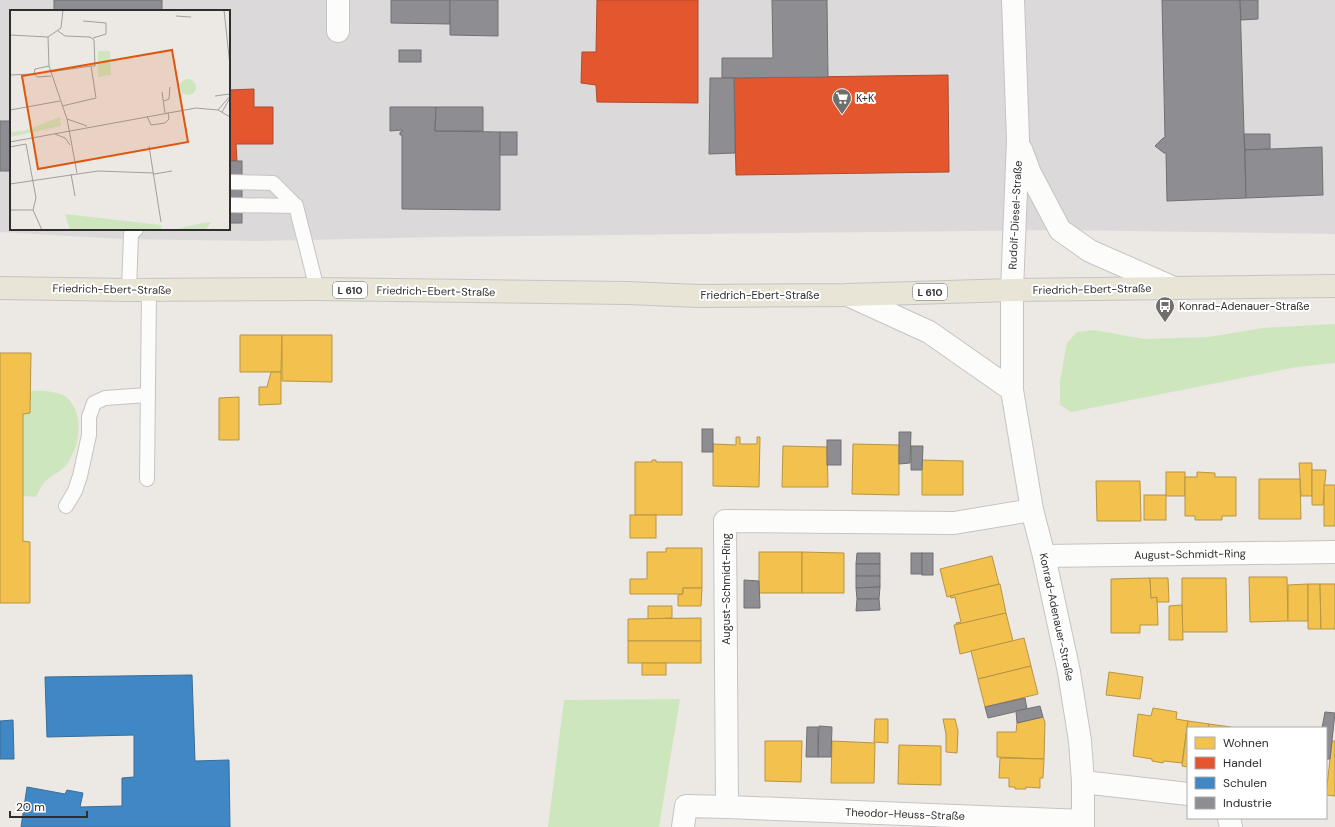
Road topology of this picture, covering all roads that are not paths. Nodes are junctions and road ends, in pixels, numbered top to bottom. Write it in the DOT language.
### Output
graph roads {
  1 [pos="338,0"];
  2 [pos="1013,0"];
  3 [pos="338,31"];
  4 [pos="1018,140"];
  5 [pos="230,182"];
  6 [pos="230,205"];
  7 [pos="296,206"];
  8 [pos="135,230"];
  9 [pos="1335,286"];
  10 [pos="0,288"];
  11 [pos="1174,288"];
  12 [pos="317,289"];
  13 [pos="139,290"];
  14 [pos="1012,290"];
  15 [pos="848,295"];
  16 [pos="1012,390"];
  17 [pos="148,394"];
  18 [pos="147,479"];
  19 [pos="66,506"];
  20 [pos="1032,510"];
  21 [pos="1335,552"];
  22 [pos="1044,556"];
  23 [pos="1083,782"];
  24 [pos="1187,794"];
  25 [pos="727,807"];
  26 [pos="1083,824"];
  27 [pos="683,827"];
  1 -- 3 [label="street"];
  2 -- 4 [label="street, Rudolf-Diesel-Straße"];
  4 -- 11 [label="street, Rudolf-Diesel-Straße"];
  4 -- 14 [label="street, Rudolf-Diesel-Straße"];
  5 -- 7 [label="lane"];
  6 -- 7 [label="lane"];
  7 -- 12 [label="lane"];
  8 -- 13 [label="lane"];
  9 -- 11 [label="main road, Friedrich-Ebert-Straße / L 610"];
  10 -- 13 [label="main road, Friedrich-Ebert-Straße / L 610"];
  11 -- 14 [label="main road, Friedrich-Ebert-Straße / L 610"];
  12 -- 13 [label="main road, Friedrich-Ebert-Straße / L 610"];
  12 -- 15 [label="main road, Friedrich-Ebert-Straße / L 610"];
  13 -- 17 [label="lane"];
  14 -- 15 [label="main road, Friedrich-Ebert-Straße / L 610"];
  14 -- 16 [label="street, Konrad-Adenauer-Straße"];
  15 -- 16 [label="street, Friedrich-Ebert-Straße"];
  16 -- 20 [label="street, Konrad-Adenauer-Straße"];
  17 -- 18 [label="lane"];
  17 -- 19 [label="lane"];
  20 -- 22 [label="street, Konrad-Adenauer-Straße"];
  20 -- 25 [label="street, August-Schmidt-Ring"];
  21 -- 22 [label="street, August-Schmidt-Ring"];
  22 -- 23 [label="street, Konrad-Adenauer-Straße"];
  23 -- 24 [label="street"];
  23 -- 26 [label="street, Konrad-Adenauer-Straße"];
  25 -- 26 [label="street, Theodor-Heuss-Straße"];
  25 -- 27 [label="street"];
}
